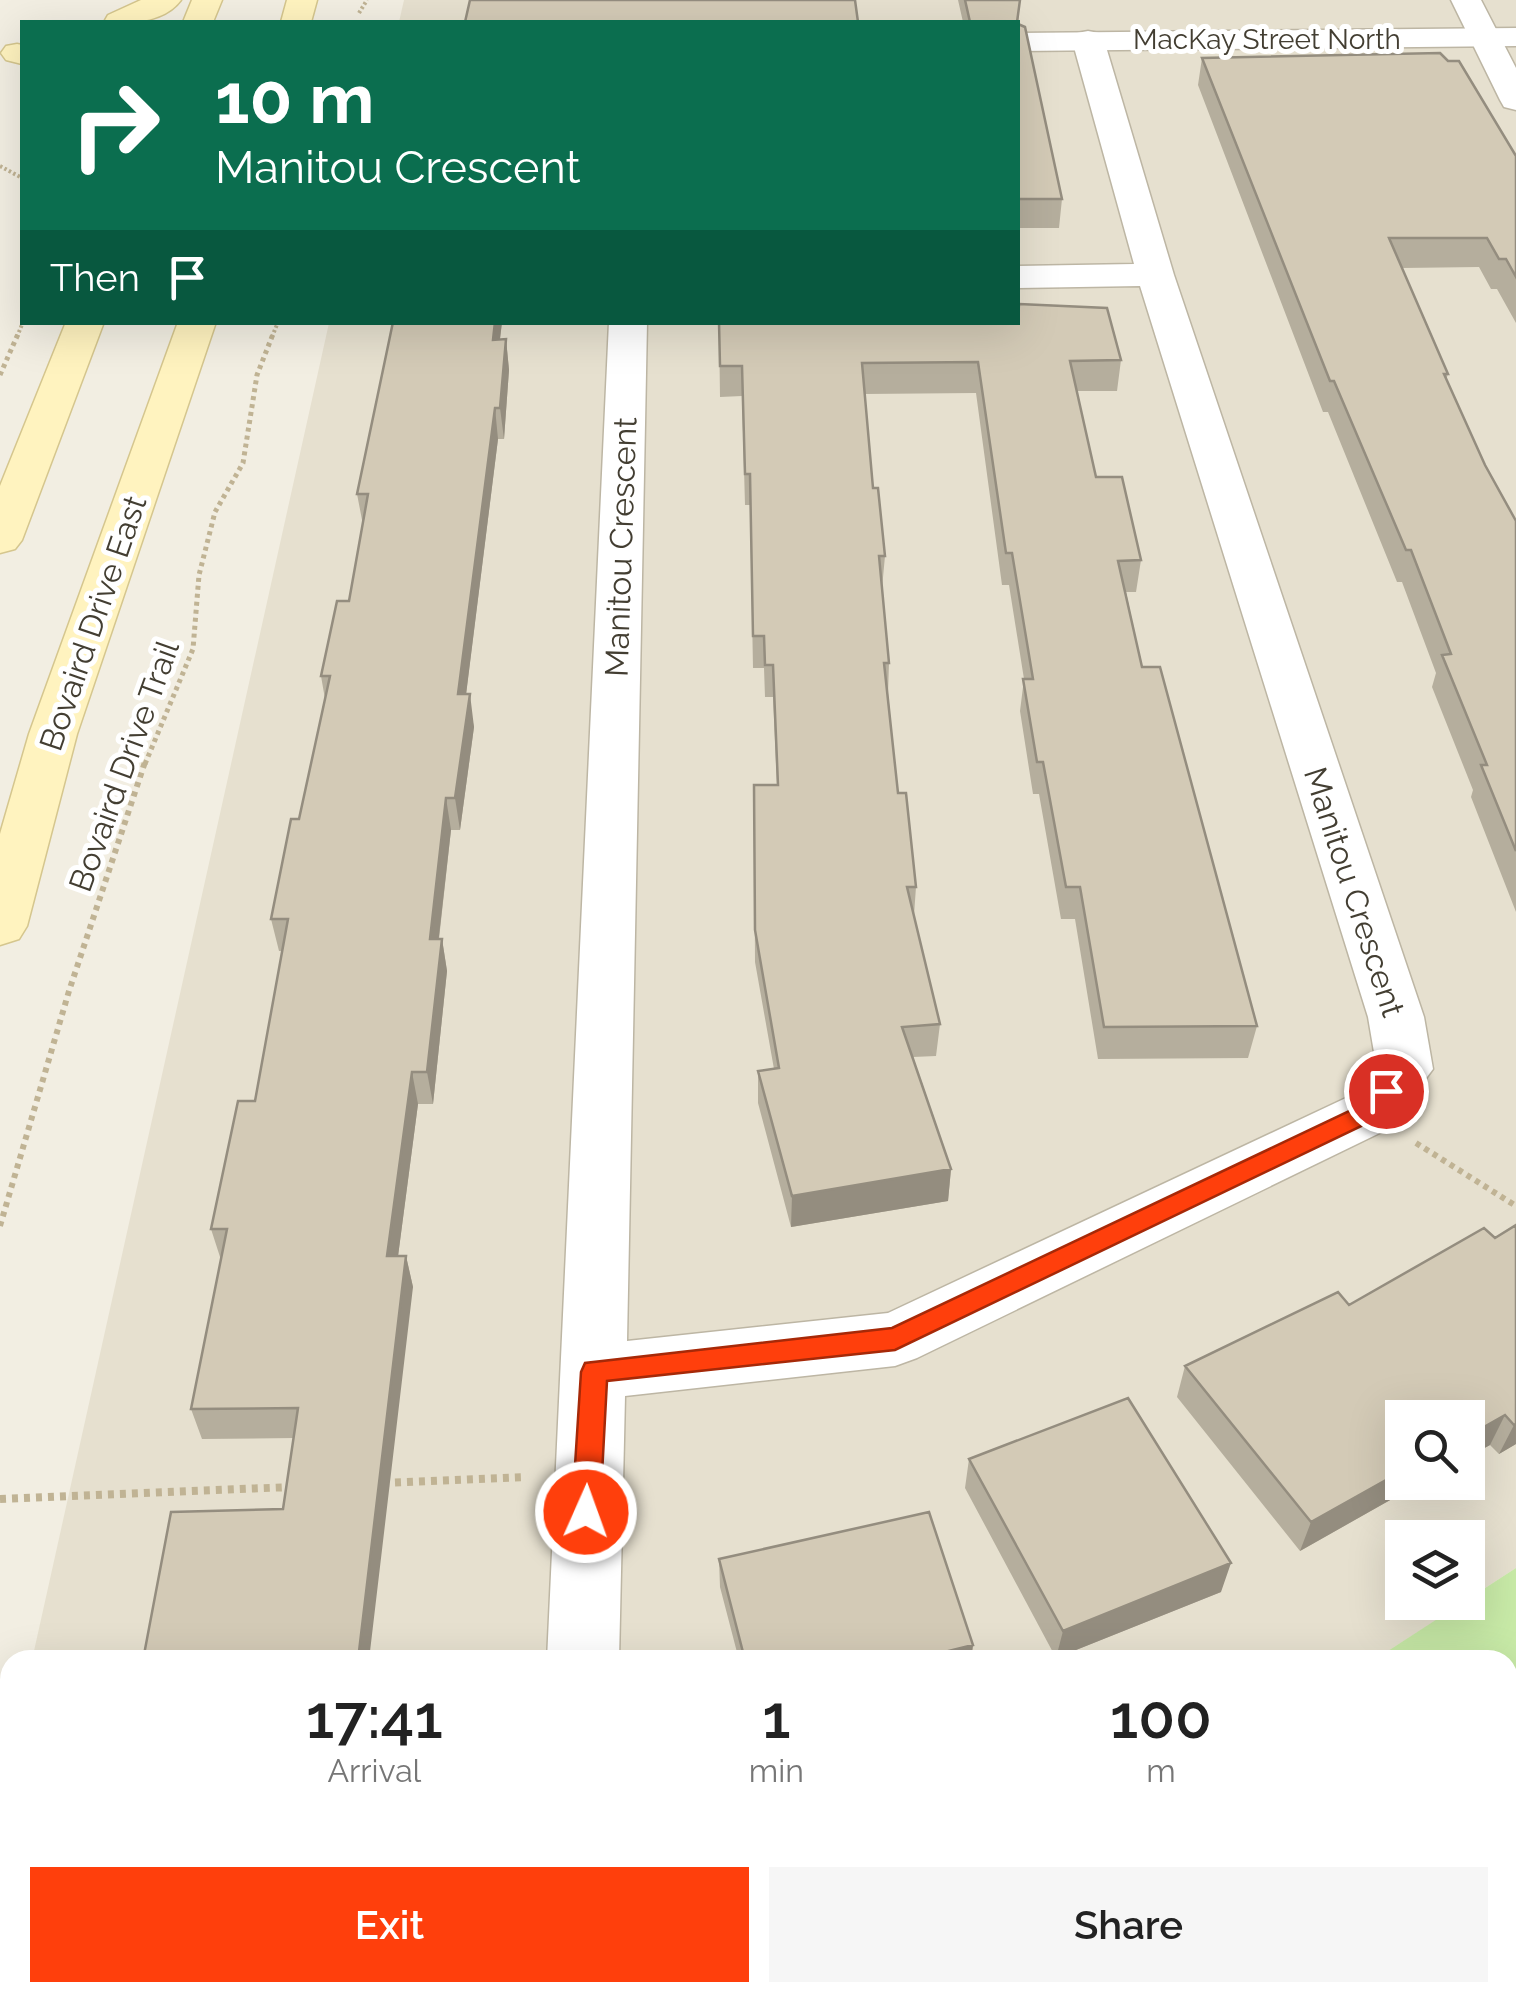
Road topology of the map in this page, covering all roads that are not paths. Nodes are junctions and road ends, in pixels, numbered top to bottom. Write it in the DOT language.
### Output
graph roads {
  1 [pos="166,0"];
  2 [pos="1466,0"];
  3 [pos="123,20"];
  4 [pos="1501,37"];
  5 [pos="1088,40"];
  6 [pos="1020,42"];
  7 [pos="1515,97"];
  8 [pos="1155,276"];
  9 [pos="1020,277"];
  10 [pos="84,325"];
  11 [pos="195,325"];
  12 [pos="628,325"];
  13 [pos="0,540"];
  14 [pos="0,926"];
  15 [pos="594,1372"];
  16 [pos="583,1650"];
  1 -- 3 [label="main road"];
  2 -- 4 [label="street"];
  4 -- 5 [label="street, MacKay Street North"];
  4 -- 7 [label="street"];
  5 -- 6 [label="street, MacKay Street North"];
  5 -- 8 [label="street, Manitou Crescent"];
  8 -- 9 [label="street"];
  8 -- 15 [label="street, Manitou Crescent"];
  10 -- 13 [label="main road"];
  11 -- 14 [label="main road, Bovaird Drive East"];
  12 -- 15 [label="street, Manitou Crescent"];
  15 -- 16 [label="street, Manitou Crescent"];
}
